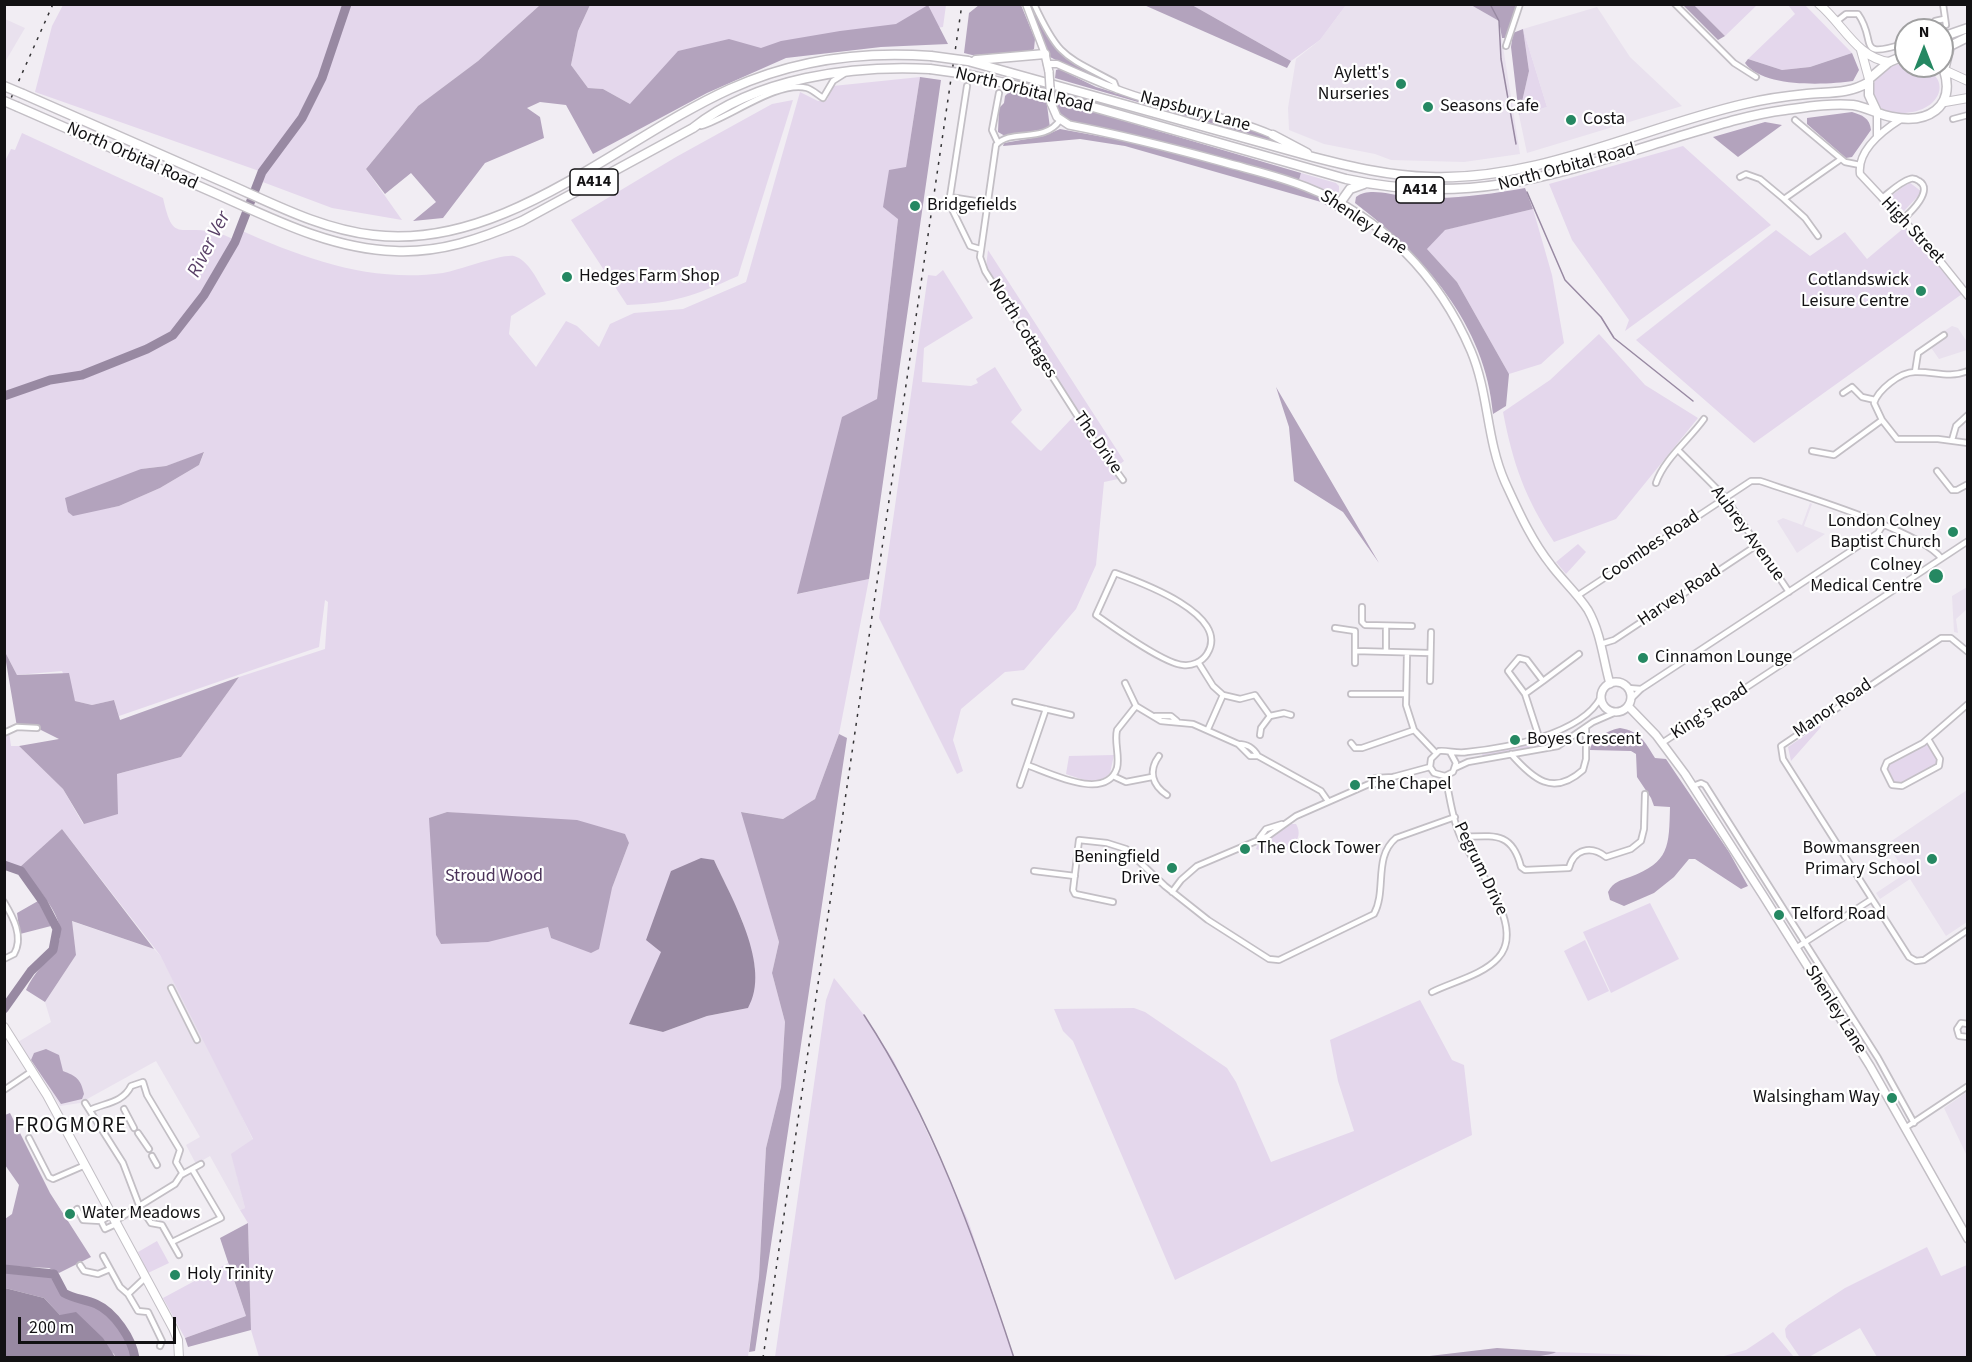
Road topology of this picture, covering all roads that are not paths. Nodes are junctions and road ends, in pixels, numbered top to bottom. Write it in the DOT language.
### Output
graph roads {
  1 [pos="1026,4"];
  2 [pos="1034,4"];
  3 [pos="1520,4"];
  4 [pos="1675,4"];
  5 [pos="1819,4"];
  6 [pos="1837,21"];
  7 [pos="1968,37"];
  8 [pos="1954,44"];
  9 [pos="1506,46"];
  10 [pos="1894,47"];
  11 [pos="1861,50"];
  12 [pos="1045,54"];
  13 [pos="1894,60"];
  14 [pos="968,61"];
  15 [pos="1889,62"];
  16 [pos="1048,68"];
  17 [pos="847,73"];
  18 [pos="1954,74"];
  19 [pos="1756,77"];
  20 [pos="1945,78"];
  21 [pos="1869,80"];
  22 [pos="1968,81"];
  23 [pos="4,86"];
  24 [pos="966,86"];
  25 [pos="1117,90"];
  26 [pos="999,93"];
  27 [pos="1968,98"];
  28 [pos="4,101"];
  29 [pos="1945,102"];
  30 [pos="1876,112"];
  31 [pos="1968,115"];
  32 [pos="1901,119"];
  33 [pos="1953,119"];
  34 [pos="1060,120"];
  35 [pos="1795,120"];
  36 [pos="693,128"];
  37 [pos="1273,135"];
  38 [pos="1877,136"];
  39 [pos="998,143"];
  40 [pos="1313,158"];
  41 [pos="1841,159"];
  42 [pos="1860,165"];
  43 [pos="1327,174"];
  44 [pos="1740,177"];
  45 [pos="1367,183"];
  46 [pos="1344,194"];
  47 [pos="950,197"];
  48 [pos="1882,198"];
  49 [pos="1784,199"];
  50 [pos="988,203"];
  51 [pos="1340,203"];
  52 [pos="1903,219"];
  53 [pos="1818,236"];
  54 [pos="980,249"];
  55 [pos="1968,296"];
  56 [pos="1944,335"];
  57 [pos="1968,371"];
  58 [pos="1915,372"];
  59 [pos="1843,393"];
  60 [pos="1875,400"];
  61 [pos="1071,407"];
  62 [pos="1968,415"];
  63 [pos="1704,419"];
  64 [pos="1882,420"];
  65 [pos="1952,440"];
  66 [pos="1968,443"];
  67 [pos="1679,451"];
  68 [pos="1812,451"];
  69 [pos="1937,471"];
  70 [pos="1123,480"];
  71 [pos="1656,483"];
  72 [pos="1968,484"];
  73 [pos="1725,497"];
  74 [pos="1883,525"];
  75 [pos="1968,541"];
  76 [pos="1757,545"];
  77 [pos="1941,558"];
  78 [pos="1789,592"];
  79 [pos="1577,596"];
  80 [pos="1362,607"];
  81 [pos="1386,626"];
  82 [pos="1412,626"];
  83 [pos="1335,628"];
  84 [pos="1431,632"];
  85 [pos="1601,644"];
  86 [pos="1355,651"];
  87 [pos="1386,652"];
  88 [pos="1968,652"];
  89 [pos="1407,653"];
  90 [pos="1430,653"];
  91 [pos="1579,654"];
  92 [pos="1198,662"];
  93 [pos="1355,663"];
  94 [pos="1430,681"];
  95 [pos="1543,681"];
  96 [pos="1125,683"];
  97 [pos="1610,684"];
  98 [pos="1628,688"];
  99 [pos="1641,689"];
  100 [pos="1351,694"];
  101 [pos="1405,694"];
  102 [pos="1526,694"];
  103 [pos="1223,695"];
  104 [pos="1601,697"];
  105 [pos="1016,702"];
  106 [pos="1629,702"];
  107 [pos="1968,704"];
  108 [pos="1136,706"];
  109 [pos="1046,709"];
  110 [pos="1616,712"];
  111 [pos="1071,715"];
  112 [pos="1292,715"];
  113 [pos="1270,716"];
  114 [pos="37,728"];
  115 [pos="1586,728"];
  116 [pos="1208,729"];
  117 [pos="1414,730"];
  118 [pos="4,733"];
  119 [pos="1260,735"];
  120 [pos="1539,737"];
  121 [pos="1928,739"];
  122 [pos="1351,743"];
  123 [pos="1662,743"];
  124 [pos="1436,752"];
  125 [pos="1450,752"];
  126 [pos="1511,754"];
  127 [pos="1159,756"];
  128 [pos="1027,765"];
  129 [pos="1430,767"];
  130 [pos="1455,768"];
  131 [pos="1113,776"];
  132 [pos="1445,776"];
  133 [pos="1152,777"];
  134 [pos="1020,784"];
  135 [pos="1693,786"];
  136 [pos="1645,794"];
  137 [pos="1167,795"];
  138 [pos="1328,801"];
  139 [pos="1455,817"];
  140 [pos="1461,837"];
  141 [pos="1034,871"];
  142 [pos="1075,876"];
  143 [pos="1172,892"];
  144 [pos="1872,899"];
  145 [pos="4,902"];
  146 [pos="1113,902"];
  147 [pos="1968,930"];
  148 [pos="1803,943"];
  149 [pos="1796,948"];
  150 [pos="4,960"];
  151 [pos="171,988"];
  152 [pos="1432,992"];
  153 [pos="1968,1024"];
  154 [pos="4,1027"];
  155 [pos="1968,1037"];
  156 [pos="197,1040"];
  157 [pos="32,1071"];
  158 [pos="1968,1086"];
  159 [pos="4,1090"];
  160 [pos="85,1103"];
  161 [pos="124,1109"];
  162 [pos="90,1110"];
  163 [pos="1914,1123"];
  164 [pos="1905,1128"];
  165 [pos="29,1138"];
  166 [pos="149,1149"];
  167 [pos="152,1156"];
  168 [pos="201,1164"];
  169 [pos="157,1165"];
  170 [pos="84,1166"];
  171 [pos="192,1169"];
  172 [pos="183,1174"];
  173 [pos="139,1205"];
  174 [pos="77,1209"];
  175 [pos="114,1220"];
  176 [pos="101,1221"];
  177 [pos="1968,1239"];
  178 [pos="172,1242"];
  179 [pos="179,1255"];
  180 [pos="103,1256"];
  181 [pos="80,1265"];
  182 [pos="110,1269"];
  183 [pos="146,1277"];
  184 [pos="129,1294"];
  185 [pos="160,1346"];
  186 [pos="179,1353"];
  1 -- 12 [label="street"];
  2 -- 25 [label="street, Napsbury Lane"];
  3 -- 9 [label="street"];
  4 -- 19 [label="street"];
  5 -- 6 [label="main road"];
  6 -- 10 [label="street"];
  6 -- 11 [label="main road"];
  7 -- 8 [label="highway"];
  11 -- 15 [label="main road"];
  11 -- 21 [label="main road"];
  12 -- 14 [label="highway"];
  12 -- 16 [label="main road"];
  13 -- 15 [label="highway"];
  14 -- 23 [label="highway, North Orbital Road / A414, bridge"];
  14 -- 40 [label="highway, North Orbital Road / A414"];
  15 -- 21 [label="highway"];
  16 -- 25 [label="street, Napsbury Lane"];
  16 -- 34 [label="main road, bridge"];
  17 -- 36 [label="highway, North Orbital Road / A414"];
  17 -- 36 [label="street"];
  17 -- 43 [label="highway, North Orbital Road / A414, bridge"];
  18 -- 22 [label="main road"];
  20 -- 29 [label="highway"];
  21 -- 30 [label="highway"];
  21 -- 40 [label="highway, North Orbital Road / A414"];
  24 -- 47 [label="street"];
  25 -- 37 [label="street, Napsbury Lane"];
  26 -- 39 [label="street, North Cottages"];
  27 -- 29 [label="main road"];
  28 -- 36 [label="highway, North Orbital Road / A414, bridge"];
  29 -- 32 [label="highway"];
  30 -- 32 [label="highway, North Orbital Road"];
  30 -- 38 [label="street"];
  30 -- 45 [label="highway, North Orbital Road / A414"];
  31 -- 33 [label="street"];
  32 -- 38 [label="street"];
  34 -- 39 [label="street"];
  34 -- 51 [label="main road, Shenley Lane"];
  35 -- 41 [label="street"];
  37 -- 40 [label="highway"];
  38 -- 42 [label="street"];
  39 -- 50 [label="street, North Cottages"];
  41 -- 42 [label="street"];
  41 -- 49 [label="street"];
  42 -- 48 [label="street, High Street"];
  43 -- 45 [label="highway, North Orbital Road / A414"];
  43 -- 46 [label="highway"];
  44 -- 49 [label="street"];
  45 -- 46 [label="highway"];
  46 -- 51 [label="highway"];
  47 -- 50 [label="street"];
  47 -- 54 [label="street, North Cottages"];
  48 -- 52 [label="street, High Street"];
  48 -- 52 [label="street"];
  49 -- 53 [label="street"];
  50 -- 54 [label="street, North Cottages"];
  51 -- 79 [label="main road, Shenley Lane"];
  52 -- 55 [label="street, High Street"];
  54 -- 61 [label="street, North Cottages"];
  56 -- 58 [label="street"];
  57 -- 58 [label="street"];
  58 -- 60 [label="street"];
  59 -- 60 [label="street"];
  60 -- 64 [label="street"];
  61 -- 70 [label="street, The Drive"];
  62 -- 65 [label="street"];
  63 -- 67 [label="street"];
  64 -- 65 [label="street"];
  64 -- 68 [label="street"];
  65 -- 66 [label="street"];
  67 -- 71 [label="street"];
  67 -- 73 [label="street, Aubrey Avenue"];
  69 -- 72 [label="street"];
  73 -- 74 [label="street, Coombes Road"];
  73 -- 76 [label="street, Aubrey Avenue"];
  73 -- 79 [label="street, Coombes Road"];
  74 -- 77 [label="street, Coombes Road"];
  74 -- 78 [label="street"];
  75 -- 77 [label="street, King's Road"];
  76 -- 78 [label="street, Aubrey Avenue"];
  76 -- 85 [label="street, Harvey Road"];
  77 -- 123 [label="street, King's Road"];
  78 -- 99 [label="street"];
  79 -- 85 [label="main road, Shenley Lane"];
  80 -- 81 [label="street"];
  81 -- 82 [label="street"];
  81 -- 87 [label="street"];
  83 -- 86 [label="street"];
  84 -- 90 [label="street"];
  85 -- 97 [label="main road, Shenley Lane"];
  86 -- 87 [label="street"];
  86 -- 93 [label="street"];
  87 -- 89 [label="street"];
  88 -- 144 [label="street, Manor Road"];
  89 -- 90 [label="street"];
  89 -- 101 [label="street"];
  90 -- 94 [label="street"];
  91 -- 95 [label="street"];
  92 -- 92 [label="street"];
  92 -- 103 [label="street"];
  95 -- 102 [label="street"];
  95 -- 102 [label="street"];
  96 -- 108 [label="street"];
  97 -- 98 [label="main road"];
  97 -- 104 [label="main road"];
  98 -- 99 [label="street"];
  98 -- 106 [label="main road"];
  99 -- 106 [label="street"];
  100 -- 101 [label="street"];
  101 -- 117 [label="street"];
  102 -- 120 [label="street"];
  103 -- 113 [label="street"];
  103 -- 116 [label="street"];
  104 -- 110 [label="main road"];
  104 -- 120 [label="street"];
  105 -- 109 [label="street"];
  106 -- 110 [label="main road"];
  106 -- 123 [label="main road, Shenley Lane"];
  107 -- 121 [label="street"];
  108 -- 116 [label="street"];
  108 -- 131 [label="street"];
  109 -- 111 [label="street"];
  109 -- 128 [label="street"];
  110 -- 115 [label="street"];
  112 -- 113 [label="street"];
  113 -- 119 [label="street"];
  114 -- 118 [label="street"];
  115 -- 126 [label="street"];
  115 -- 126 [label="street"];
  116 -- 138 [label="street"];
  117 -- 122 [label="street"];
  117 -- 124 [label="street"];
  120 -- 125 [label="street"];
  121 -- 121 [label="street"];
  123 -- 135 [label="main road, Shenley Lane"];
  124 -- 125 [label="street"];
  124 -- 129 [label="street"];
  125 -- 130 [label="street"];
  126 -- 130 [label="street"];
  127 -- 133 [label="street"];
  128 -- 131 [label="street"];
  128 -- 134 [label="street"];
  129 -- 132 [label="street"];
  129 -- 138 [label="street"];
  130 -- 132 [label="street"];
  131 -- 133 [label="street"];
  132 -- 139 [label="street, Pegrum Drive"];
  133 -- 137 [label="street"];
  135 -- 148 [label="street, Shenley Lane"];
  135 -- 149 [label="main road, Shenley Lane"];
  136 -- 140 [label="street"];
  138 -- 143 [label="street"];
  139 -- 140 [label="street, Pegrum Drive"];
  139 -- 143 [label="street"];
  140 -- 152 [label="street, Pegrum Drive"];
  141 -- 142 [label="street"];
  142 -- 143 [label="street"];
  142 -- 146 [label="street"];
  144 -- 147 [label="street"];
  144 -- 148 [label="street"];
  145 -- 150 [label="street"];
  148 -- 149 [label="street"];
  148 -- 163 [label="street, Shenley Lane"];
  149 -- 164 [label="main road, Shenley Lane"];
  151 -- 156 [label="street"];
  153 -- 155 [label="street"];
  154 -- 157 [label="main road"];
  157 -- 159 [label="street"];
  157 -- 170 [label="main road"];
  158 -- 163 [label="street"];
  160 -- 162 [label="street"];
  161 -- 166 [label="street"];
  162 -- 172 [label="street"];
  162 -- 173 [label="street"];
  163 -- 164 [label="street"];
  164 -- 177 [label="main road, Shenley Lane"];
  165 -- 170 [label="street"];
  167 -- 169 [label="street"];
  168 -- 171 [label="street"];
  170 -- 175 [label="main road"];
  171 -- 172 [label="street"];
  171 -- 178 [label="street"];
  172 -- 173 [label="street"];
  173 -- 175 [label="street"];
  173 -- 178 [label="street"];
  174 -- 176 [label="street"];
  175 -- 176 [label="street"];
  175 -- 176 [label="street"];
  175 -- 183 [label="main road"];
  178 -- 179 [label="street"];
  180 -- 182 [label="street"];
  181 -- 182 [label="street"];
  182 -- 184 [label="street"];
  183 -- 184 [label="street"];
  183 -- 186 [label="main road"];
  184 -- 185 [label="street"];
}
